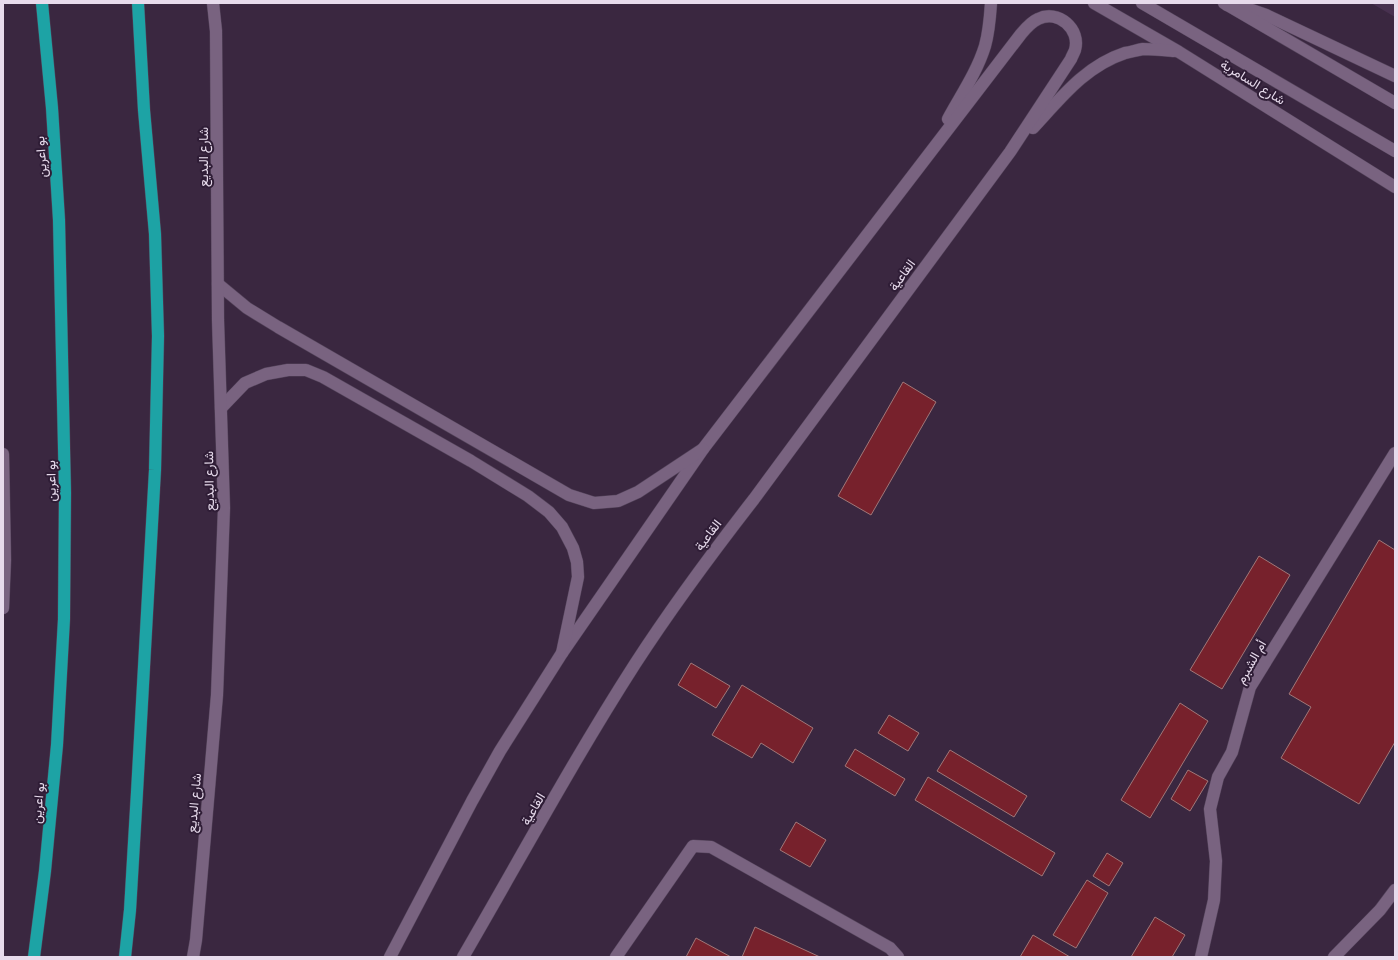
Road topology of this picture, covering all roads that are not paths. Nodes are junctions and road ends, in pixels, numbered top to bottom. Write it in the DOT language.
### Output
graph roads {
  1 [pos="42,3"];
  2 [pos="138,3"];
  3 [pos="213,3"];
  4 [pos="991,3"];
  5 [pos="1094,3"];
  6 [pos="1142,3"];
  7 [pos="1225,4"];
  8 [pos="1179,52"];
  9 [pos="1395,76"];
  10 [pos="1395,103"];
  11 [pos="932,150"];
  12 [pos="1395,151"];
  13 [pos="1010,152"];
  14 [pos="1395,187"];
  15 [pos="218,284"];
  16 [pos="221,408"];
  17 [pos="703,449"];
  18 [pos="1395,453"];
  19 [pos="3,454"];
  20 [pos="3,608"];
  21 [pos="562,653"];
  22 [pos="1395,890"];
  23 [pos="34,957"];
  24 [pos="125,957"];
  25 [pos="193,957"];
  26 [pos="390,957"];
  27 [pos="464,957"];
  28 [pos="616,957"];
  29 [pos="898,957"];
  30 [pos="1201,957"];
  31 [pos="1334,957"];
  1 -- 23 [label="highway, بو اعرين"];
  2 -- 24 [label="highway"];
  3 -- 15 [label="street, شارع البديع"];
  4 -- 11 [label="street, القاعية"];
  5 -- 8 [label="street, شارع السامرية"];
  6 -- 12 [label="street, شارع السامرية"];
  7 -- 9 [label="street"];
  7 -- 10 [label="street"];
  8 -- 13 [label="street, القاعية"];
  8 -- 14 [label="street, شارع السامرية"];
  11 -- 13 [label="street, القاعية"];
  11 -- 17 [label="street, القاعية"];
  13 -- 27 [label="street, القاعية"];
  15 -- 16 [label="street, شارع البديع"];
  15 -- 17 [label="street"];
  16 -- 21 [label="street"];
  16 -- 25 [label="street, شارع البديع"];
  17 -- 21 [label="street, القاعية"];
  18 -- 30 [label="street, أم الشبرم"];
  19 -- 20 [label="street"];
  21 -- 26 [label="street, القاعية"];
  22 -- 31 [label="street"];
  28 -- 29 [label="street"];
}
